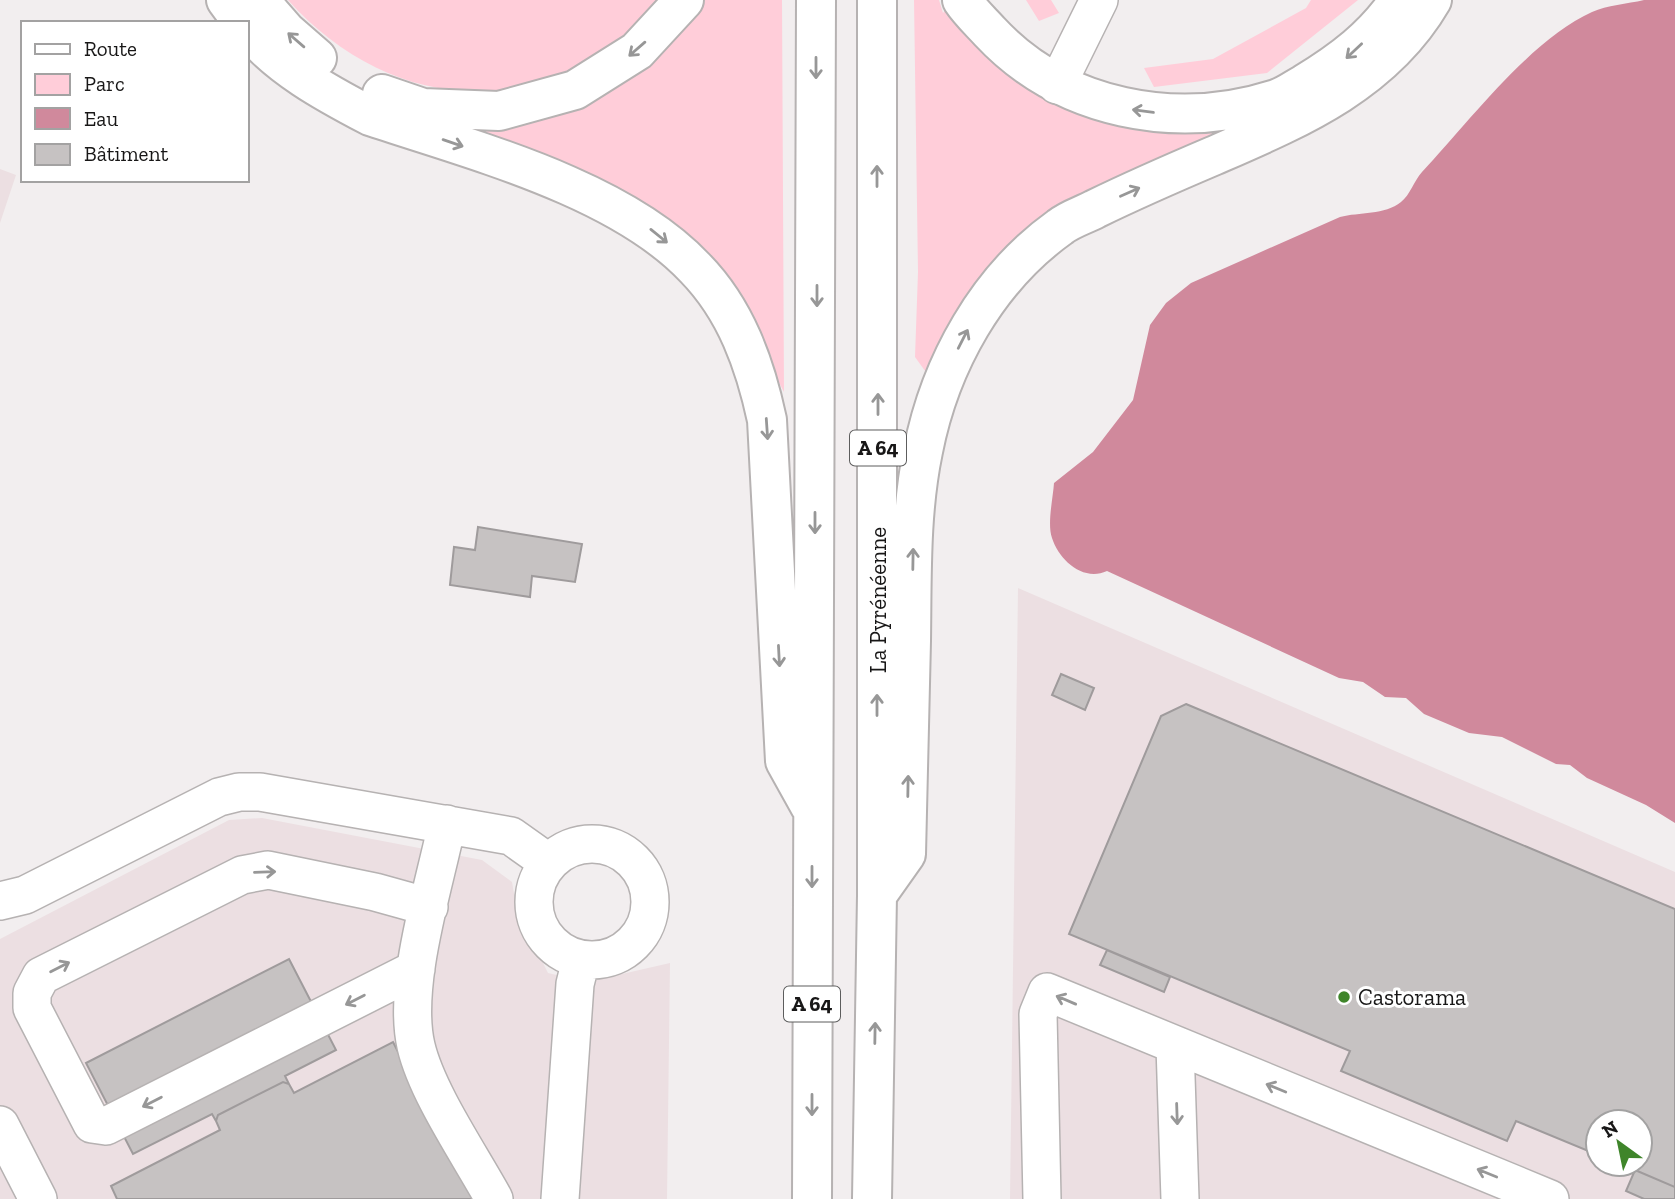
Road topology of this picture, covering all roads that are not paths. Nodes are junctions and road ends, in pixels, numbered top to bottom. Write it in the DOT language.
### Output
graph roads {
  1 [pos="226,0"];
  2 [pos="259,0"];
  3 [pos="684,0"];
  4 [pos="816,0"];
  5 [pos="877,0"];
  6 [pos="962,0"];
  7 [pos="1099,0"];
  8 [pos="1399,0"];
  9 [pos="1432,0"];
  10 [pos="242,21"];
  11 [pos="248,29"];
  12 [pos="1057,85"];
  13 [pos="812,809"];
  14 [pos="447,824"];
  15 [pos="549,863"];
  16 [pos="877,895"];
  17 [pos="8,905"];
  18 [pos="429,907"];
  19 [pos="581,960"];
  20 [pos="416,969"];
  21 [pos="1175,1046"];
  22 [pos="0,1125"];
  23 [pos="38,1199"];
  24 [pos="494,1199"];
  25 [pos="560,1199"];
  26 [pos="812,1199"];
  27 [pos="872,1199"];
  28 [pos="1042,1199"];
  29 [pos="1180,1199"];
  30 [pos="1550,1199"];
  1 -- 10 [label="highway"];
  3 -- 2 [label="highway, one-way"];
  4 -- 13 [label="highway, A 64, one-way"];
  16 -- 5 [label="highway, La Pyrénéenne / A 64, one-way"];
  6 -- 12 [label="highway"];
  7 -- 12 [label="street"];
  8 -- 12 [label="highway, one-way"];
  16 -- 9 [label="highway, one-way"];
  11 -- 13 [label="highway, one-way"];
  13 -- 26 [label="highway, A 64, one-way"];
  14 -- 15 [label="street"];
  14 -- 17 [label="street"];
  14 -- 18 [label="street"];
  15 -- 19 [label="street"];
  15 -- 19 [label="street"];
  27 -- 16 [label="highway, La Pyrénéenne / A 64, one-way"];
  18 -- 20 [label="street"];
  20 -- 18 [label="street, one-way"];
  19 -- 25 [label="street"];
  20 -- 24 [label="street"];
  21 -- 28 [label="street, one-way"];
  21 -- 29 [label="street, one-way"];
  30 -- 21 [label="street, one-way"];
  22 -- 23 [label="street"];
}
